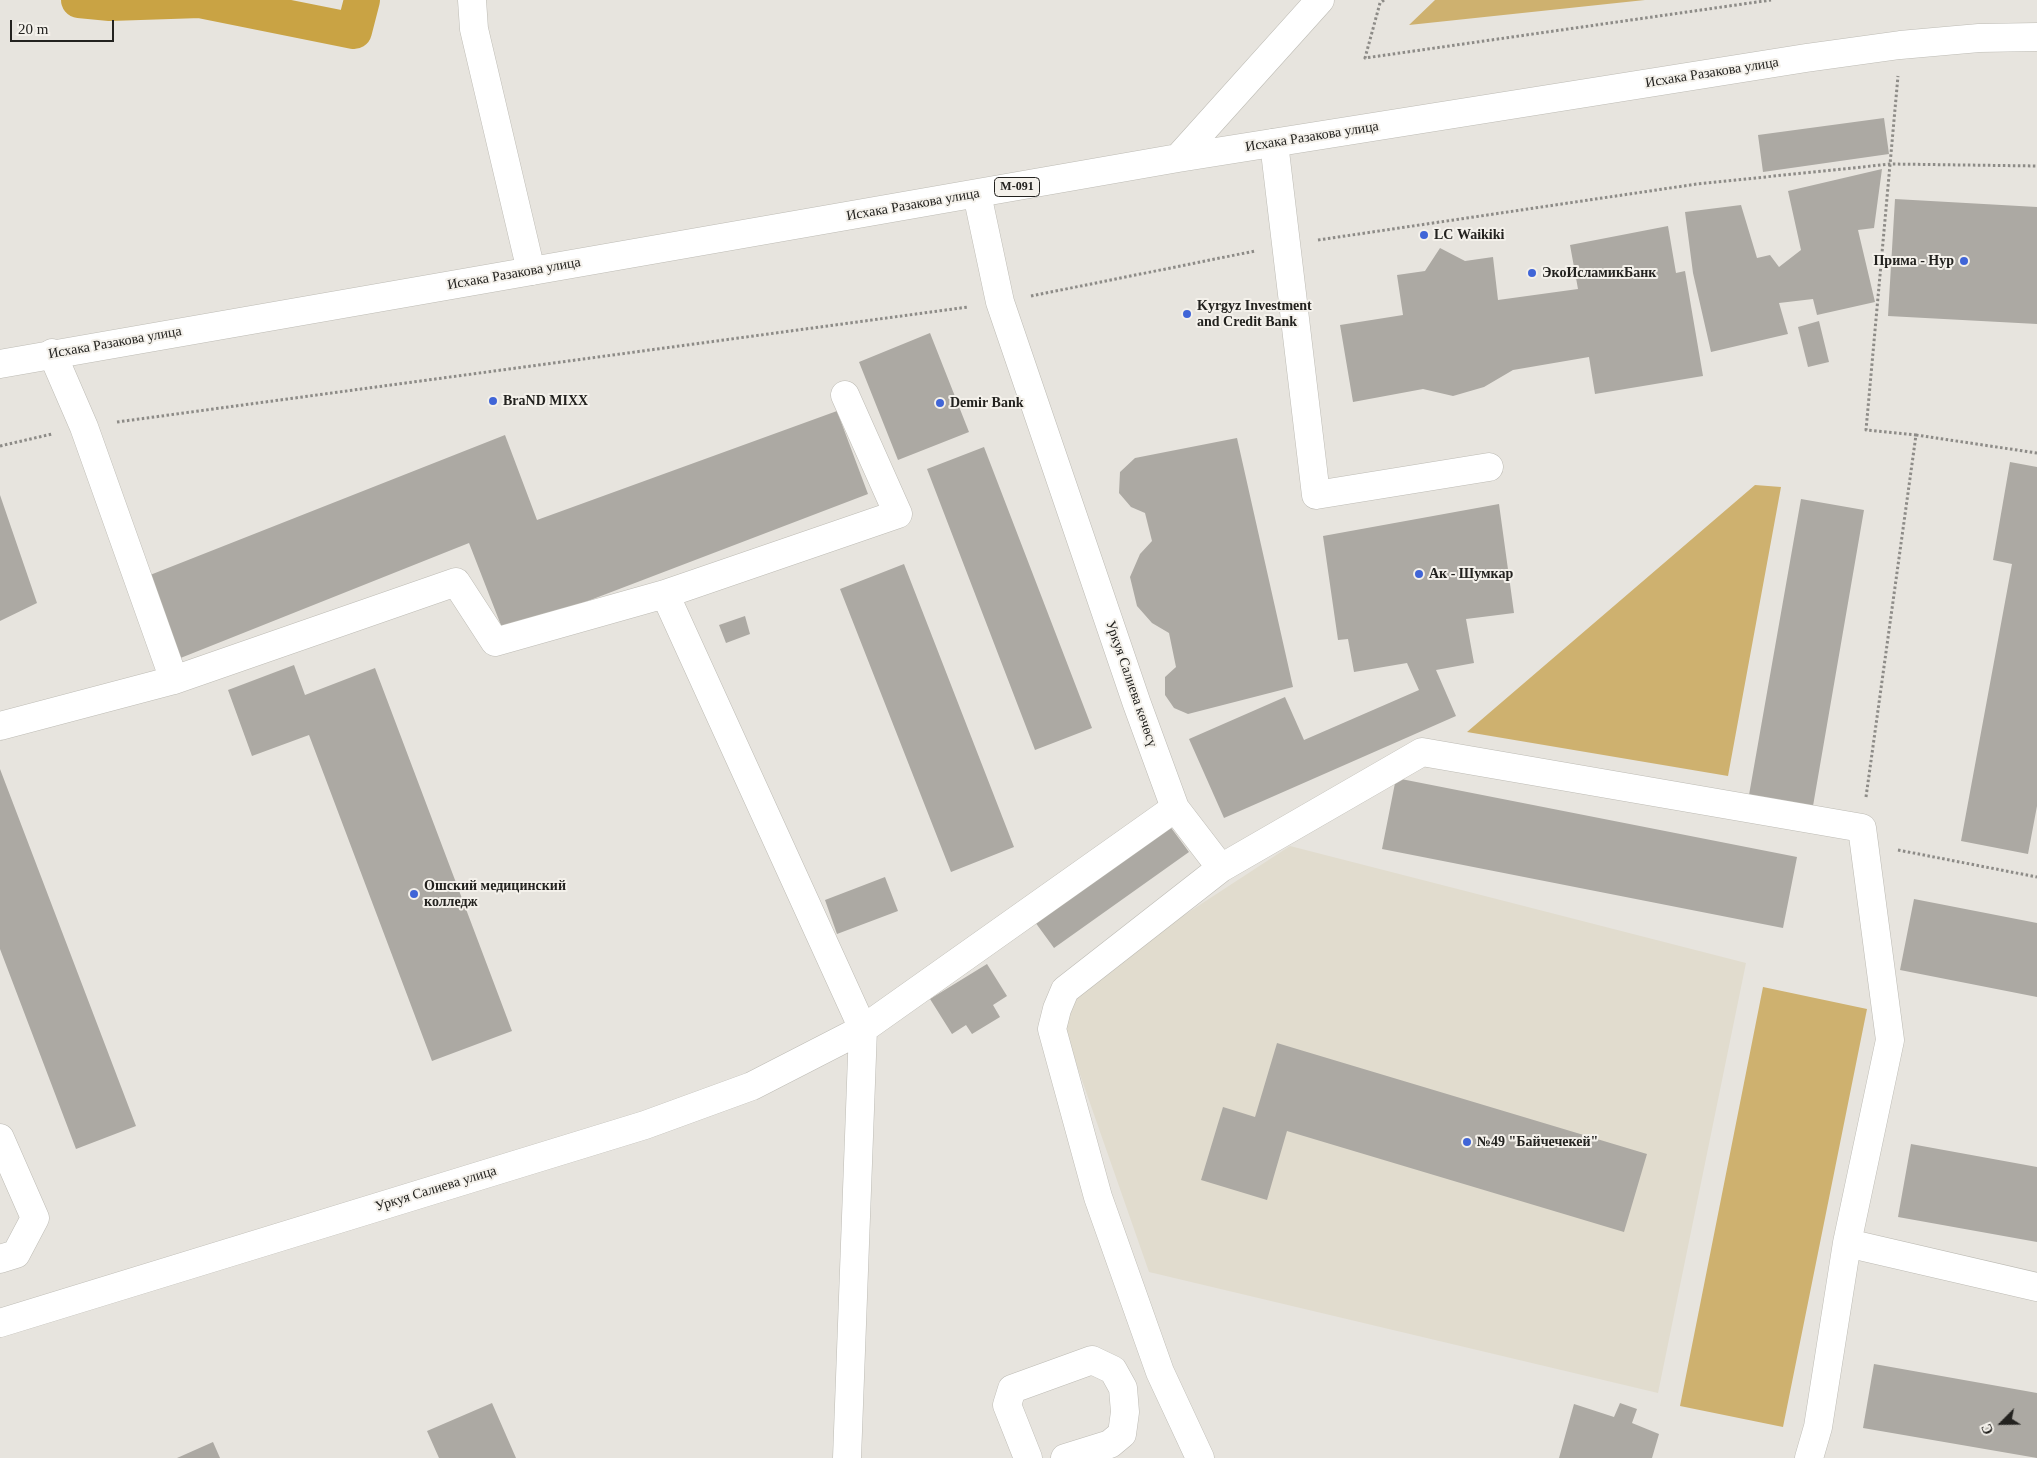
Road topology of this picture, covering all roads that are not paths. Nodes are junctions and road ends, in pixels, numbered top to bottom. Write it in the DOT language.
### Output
graph roads {
  1 [pos="472,0"];
  2 [pos="1320,0"];
  3 [pos="2037,37"];
  4 [pos="1274,143"];
  5 [pos="1178,158"];
  6 [pos="977,194"];
  7 [pos="531,272"];
  8 [pos="52,353"];
  9 [pos="0,364"];
  10 [pos="845,395"];
  11 [pos="1489,467"];
  12 [pos="665,594"];
  13 [pos="174,680"];
  14 [pos="0,726"];
  15 [pos="1175,808"];
  16 [pos="1221,868"];
  17 [pos="862,1029"];
  18 [pos="0,1138"];
  19 [pos="1847,1243"];
  20 [pos="0,1259"];
  21 [pos="2037,1287"];
  22 [pos="0,1323"];
  23 [pos="1160,1372"];
  24 [pos="1123,1388"];
  25 [pos="846,1458"];
  26 [pos="1028,1458"];
  27 [pos="1065,1458"];
  28 [pos="1200,1458"];
  29 [pos="1809,1458"];
  1 -- 7 [label="street"];
  2 -- 5 [label="street"];
  3 -- 4 [label="street, Исхака Разакова улица / М-091"];
  4 -- 5 [label="street, Исхака Разакова улица / М-091"];
  4 -- 11 [label="street"];
  5 -- 6 [label="street, Исхака Разакова улица / М-091"];
  6 -- 7 [label="street, Исхака Разакова улица / М-091"];
  6 -- 15 [label="street, Уркуя Салиева көчөсү"];
  7 -- 8 [label="street, Исхака Разакова улица / М-091"];
  8 -- 9 [label="street, Исхака Разакова улица / М-091"];
  8 -- 13 [label="street"];
  10 -- 12 [label="street"];
  12 -- 13 [label="street"];
  12 -- 17 [label="street"];
  13 -- 14 [label="street"];
  15 -- 16 [label="street, Уркуя Салиева көчөсү"];
  15 -- 17 [label="street"];
  16 -- 19 [label="street"];
  16 -- 23 [label="street"];
  17 -- 22 [label="street, Уркуя Салиева улица"];
  17 -- 25 [label="street"];
  18 -- 20 [label="street"];
  19 -- 21 [label="street"];
  19 -- 29 [label="street"];
  23 -- 24 [label="street"];
  23 -- 28 [label="street"];
  24 -- 26 [label="street"];
  24 -- 27 [label="street"];
}
